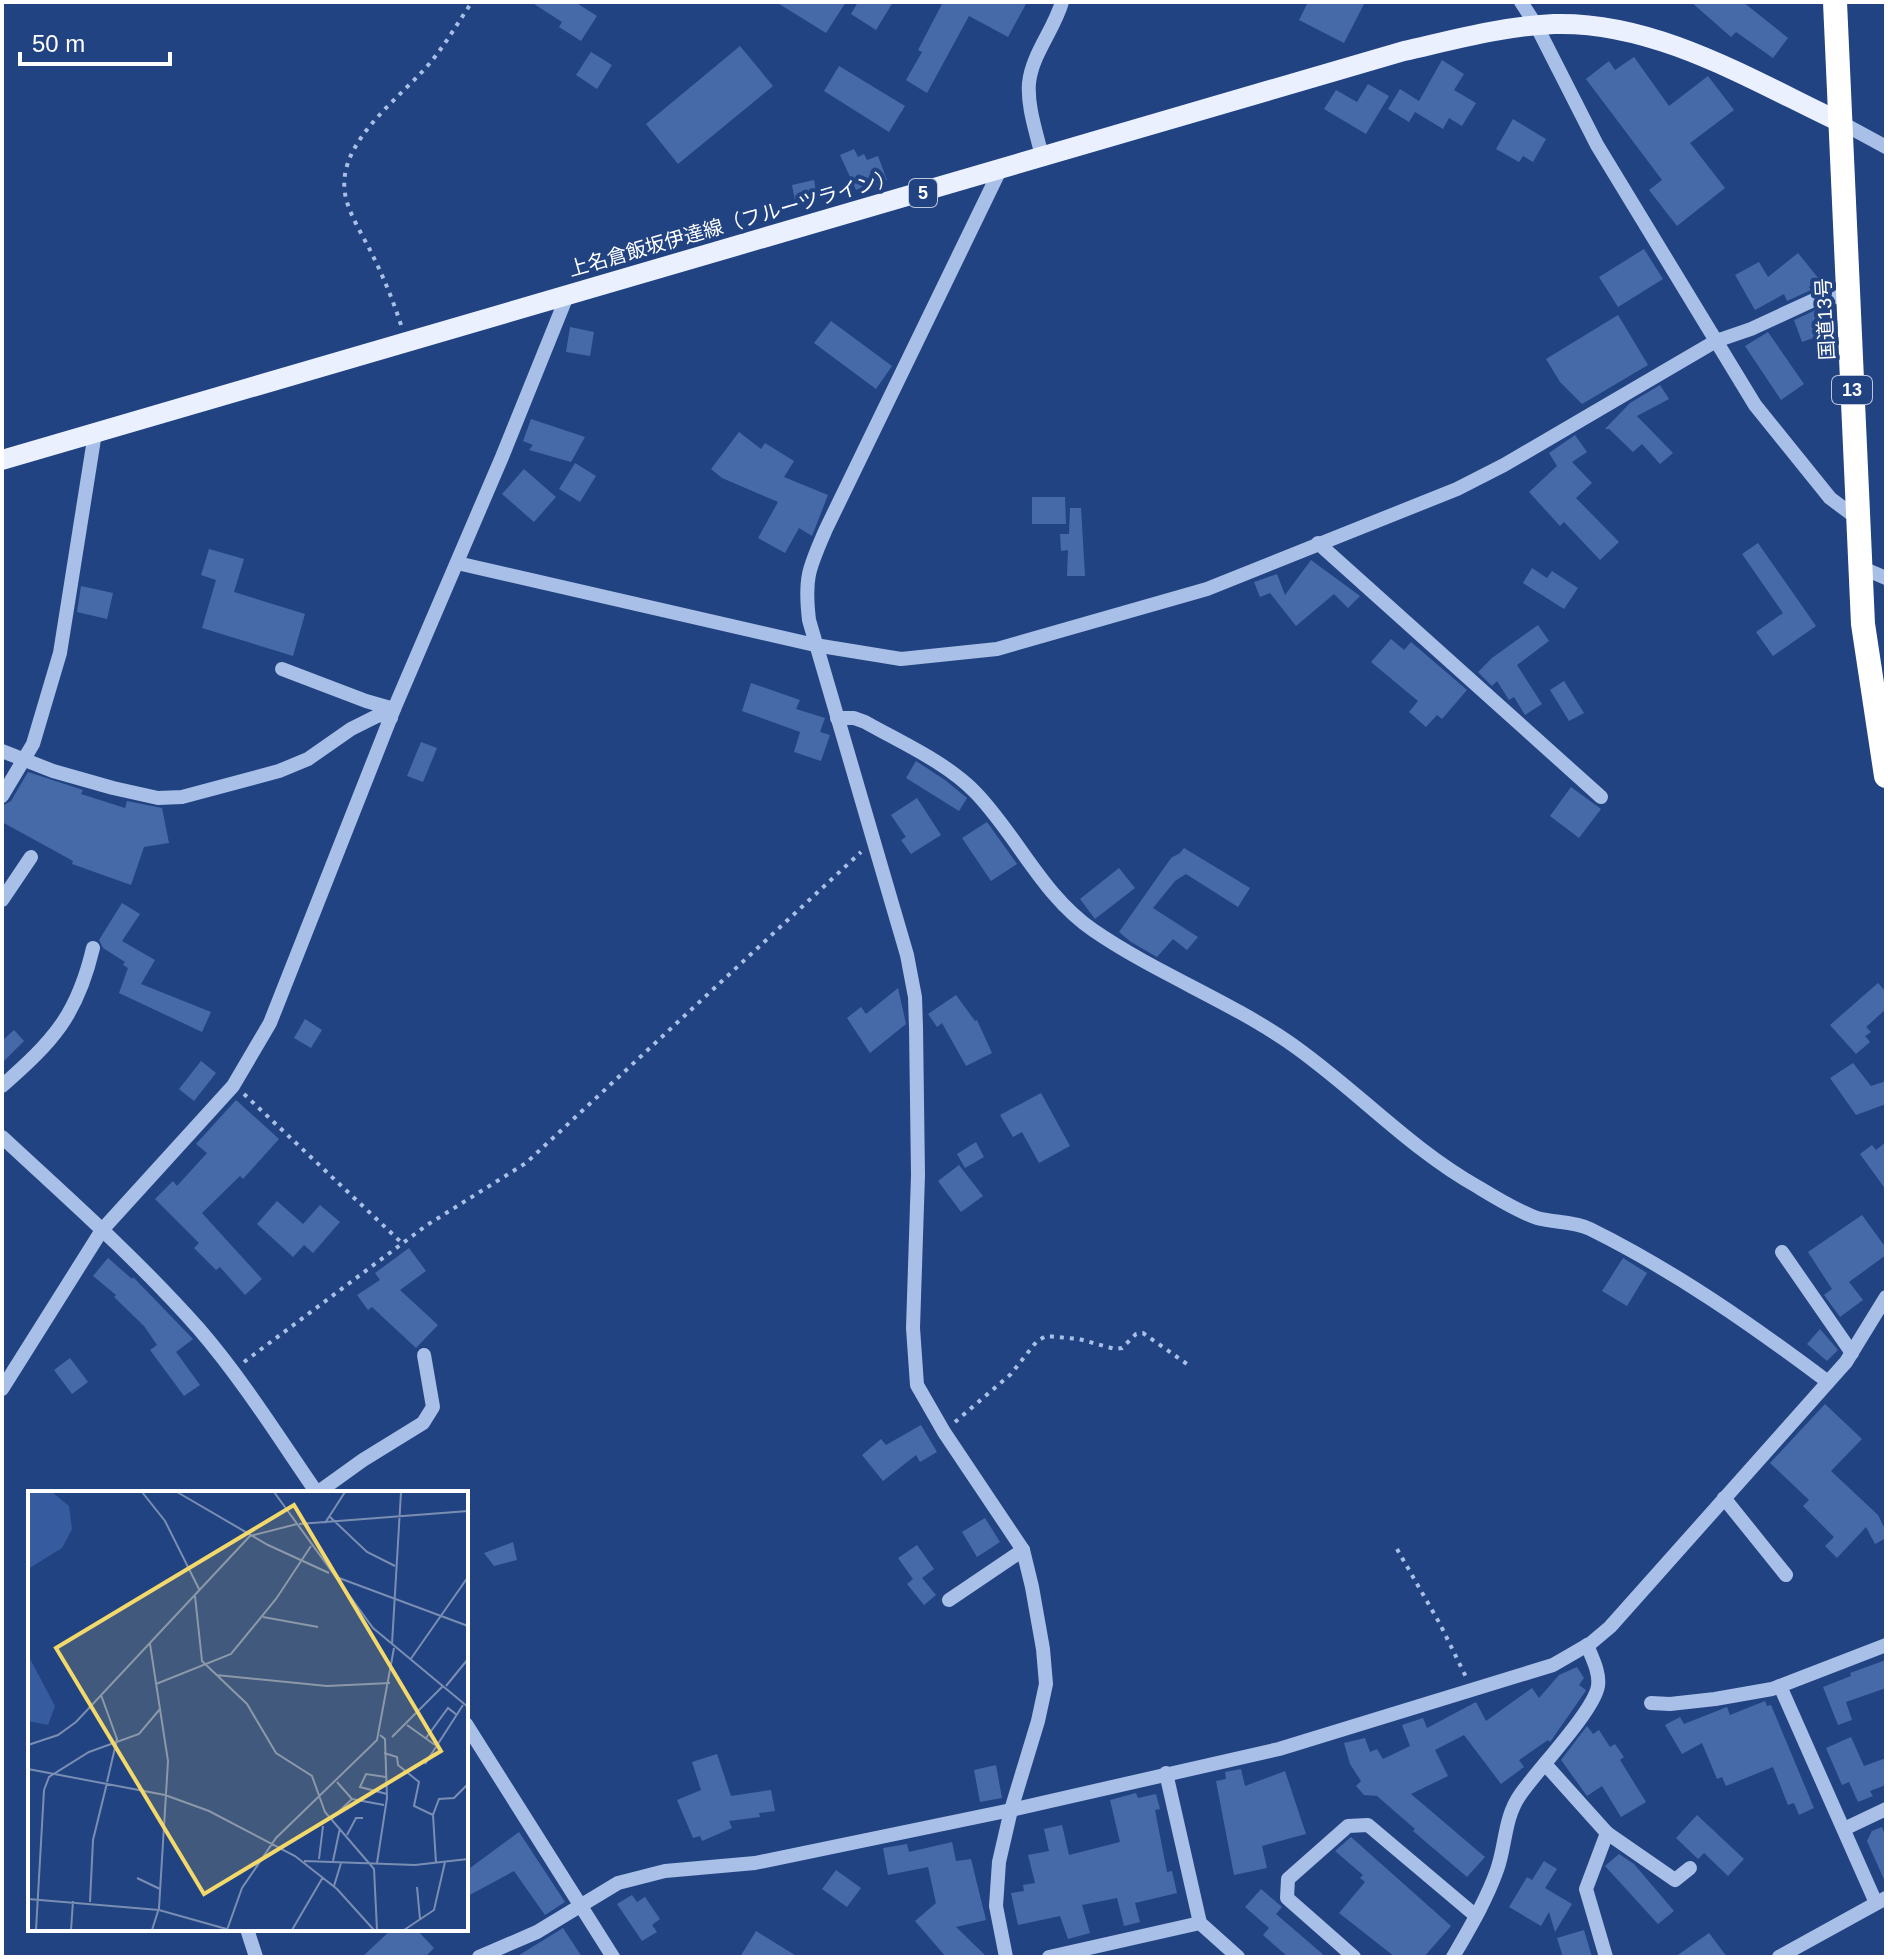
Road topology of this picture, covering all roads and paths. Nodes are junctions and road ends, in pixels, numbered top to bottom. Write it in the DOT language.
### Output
graph roads {
  1 [pos="472,2"];
  2 [pos="1062,2"];
  3 [pos="1521,2"];
  4 [pos="1835,2"];
  5 [pos="1536,25"];
  6 [pos="1840,122"];
  7 [pos="1886,147"];
  8 [pos="1042,157"];
  9 [pos="1000,170"];
  10 [pos="567,296"];
  11 [pos="1848,296"];
  12 [pos="1716,341"];
  13 [pos="407,343"];
  14 [pos="95,433"];
  15 [pos="2,460"];
  16 [pos="1858,519"];
  17 [pos="1318,543"];
  18 [pos="457,563"];
  19 [pos="1860,567"];
  20 [pos="1886,578"];
  21 [pos="815,645"];
  22 [pos="282,669"];
  23 [pos="392,714"];
  24 [pos="837,718"];
  25 [pos="2,751"];
  26 [pos="23,760"];
  27 [pos="1886,776"];
  28 [pos="2,796"];
  29 [pos="1601,797"];
  30 [pos="873,840"];
  31 [pos="31,857"];
  32 [pos="2,900"];
  33 [pos="93,948"];
  34 [pos="2,1086"];
  35 [pos="233,1086"];
  36 [pos="2,1137"];
  37 [pos="102,1230"];
  38 [pos="403,1244"];
  39 [pos="1782,1252"];
  40 [pos="1886,1297"];
  41 [pos="1852,1353"];
  42 [pos="424,1355"];
  43 [pos="1187,1364"];
  44 [pos="232,1371"];
  45 [pos="1828,1382"];
  46 [pos="2,1389"];
  47 [pos="944,1432"];
  48 [pos="316,1491"];
  49 [pos="320,1491"];
  50 [pos="1724,1498"];
  51 [pos="1397,1549"];
  52 [pos="1023,1550"];
  53 [pos="1786,1575"];
  54 [pos="949,1600"];
  55 [pos="1587,1645"];
  56 [pos="1886,1645"];
  57 [pos="1780,1686"];
  58 [pos="1473,1691"];
  59 [pos="1651,1703"];
  60 [pos="468,1727"];
  61 [pos="479,1743"];
  62 [pos="468,1751"];
  63 [pos="1545,1764"];
  64 [pos="1166,1773"];
  65 [pos="1886,1809"];
  66 [pos="1011,1810"];
  67 [pos="1844,1829"];
  68 [pos="1607,1833"];
  69 [pos="1690,1868"];
  70 [pos="1881,1900"];
  71 [pos="579,1904"];
  72 [pos="1476,1916"];
  73 [pos="1200,1923"];
  74 [pos="248,1931"];
  75 [pos="256,1957"];
  76 [pos="479,1957"];
  77 [pos="613,1957"];
  78 [pos="1006,1957"];
  79 [pos="1049,1957"];
  80 [pos="1238,1957"];
  81 [pos="1354,1957"];
  82 [pos="1453,1957"];
  83 [pos="1606,1957"];
  84 [pos="1779,1957"];
  1 -- 13 [label="path"];
  2 -- 8 [label="street"];
  3 -- 5 [label="street"];
  4 -- 6 [label="highway, 国道13号 / 13"];
  5 -- 6 [label="main road, 上名倉飯坂伊達線（フルーツライン） / 5"];
  5 -- 8 [label="main road, 上名倉飯坂伊達線（フルーツライン） / 5"];
  5 -- 12 [label="street"];
  6 -- 7 [label="street"];
  6 -- 11 [label="highway, 国道13号 / 13"];
  8 -- 9 [label="main road, 上名倉飯坂伊達線（フルーツライン） / 5"];
  9 -- 10 [label="main road, 上名倉飯坂伊達線（フルーツライン） / 5"];
  9 -- 21 [label="street"];
  10 -- 13 [label="main road, 上名倉飯坂伊達線（フルーツライン） / 5"];
  10 -- 18 [label="street"];
  11 -- 12 [label="street"];
  11 -- 16 [label="highway, 国道13号 / 13"];
  12 -- 16 [label="street"];
  12 -- 17 [label="street"];
  13 -- 14 [label="main road, 上名倉飯坂伊達線（フルーツライン） / 5"];
  14 -- 15 [label="main road, 上名倉飯坂伊達線（フルーツライン） / 5"];
  14 -- 26 [label="street"];
  16 -- 19 [label="highway, 国道13号 / 13"];
  17 -- 21 [label="street"];
  17 -- 29 [label="street"];
  18 -- 21 [label="street"];
  18 -- 23 [label="street"];
  19 -- 20 [label="street"];
  19 -- 27 [label="highway, 国道13号 / 13"];
  21 -- 24 [label="street"];
  22 -- 23 [label="street"];
  23 -- 26 [label="street"];
  23 -- 35 [label="street"];
  24 -- 30 [label="street"];
  24 -- 45 [label="street"];
  25 -- 26 [label="street"];
  26 -- 28 [label="street"];
  30 -- 38 [label="path"];
  30 -- 47 [label="street"];
  31 -- 32 [label="street"];
  33 -- 34 [label="street"];
  35 -- 37 [label="street"];
  35 -- 38 [label="path"];
  36 -- 37 [label="street"];
  37 -- 44 [label="street"];
  37 -- 46 [label="street"];
  38 -- 44 [label="path"];
  39 -- 41 [label="street"];
  40 -- 41 [label="street"];
  41 -- 45 [label="street"];
  42 -- 49 [label="street"];
  43 -- 47 [label="path"];
  44 -- 48 [label="street"];
  45 -- 50 [label="street"];
  47 -- 52 [label="street"];
  50 -- 53 [label="street"];
  50 -- 55 [label="street"];
  51 -- 58 [label="path"];
  52 -- 54 [label="street"];
  52 -- 66 [label="street"];
  55 -- 58 [label="street"];
  55 -- 63 [label="street"];
  56 -- 57 [label="street"];
  57 -- 59 [label="street"];
  57 -- 67 [label="street"];
  58 -- 64 [label="street"];
  60 -- 61 [label="street"];
  61 -- 62 [label="street"];
  61 -- 71 [label="street"];
  63 -- 68 [label="street"];
  63 -- 72 [label="street"];
  64 -- 66 [label="street"];
  64 -- 73 [label="street"];
  65 -- 67 [label="street"];
  66 -- 71 [label="street"];
  66 -- 78 [label="street"];
  67 -- 70 [label="street"];
  68 -- 69 [label="street"];
  68 -- 83 [label="street"];
  70 -- 84 [label="street"];
  71 -- 76 [label="street"];
  71 -- 77 [label="street"];
  72 -- 81 [label="street"];
  72 -- 82 [label="street"];
  73 -- 79 [label="street"];
  73 -- 80 [label="street"];
  74 -- 75 [label="street"];
}
